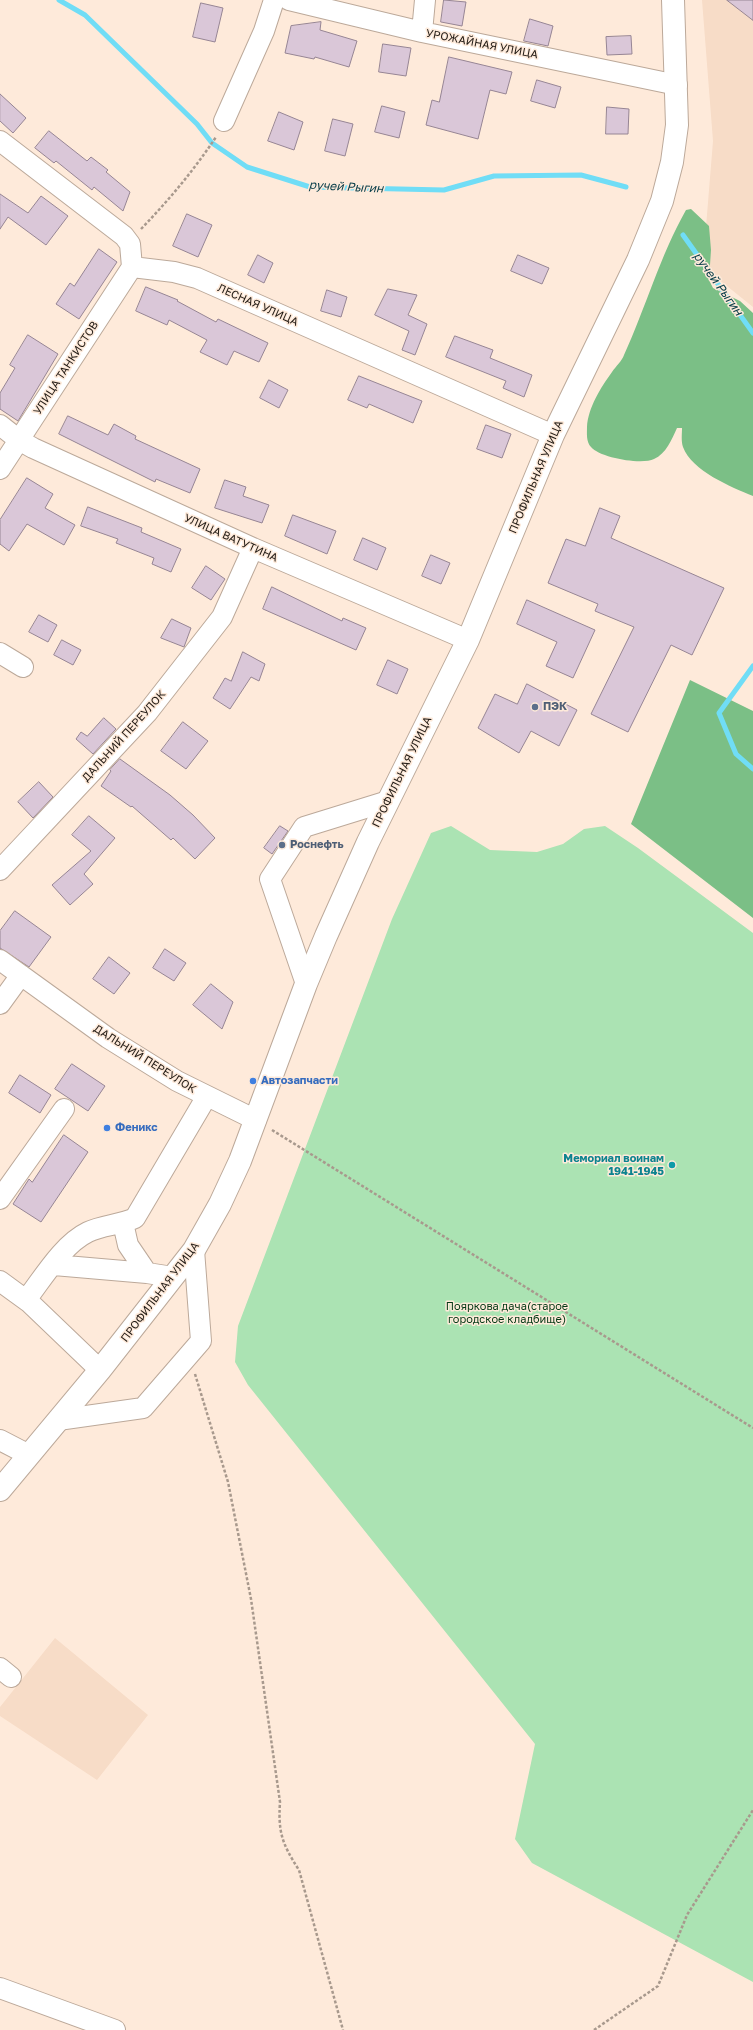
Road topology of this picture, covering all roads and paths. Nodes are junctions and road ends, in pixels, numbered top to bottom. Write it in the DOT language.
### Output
graph roads {
  1 [pos="274,0"];
  2 [pos="289,0"];
  3 [pos="424,0"];
  4 [pos="674,0"];
  5 [pos="422,32"];
  6 [pos="677,85"];
  7 [pos="224,121"];
  8 [pos="0,141"];
  9 [pos="130,244"];
  10 [pos="132,267"];
  11 [pos="0,425"];
  12 [pos="553,435"];
  13 [pos="19,440"];
  14 [pos="0,469"];
  15 [pos="253,548"];
  16 [pos="468,640"];
  17 [pos="0,653"];
  18 [pos="23,667"];
  19 [pos="388,801"];
  20 [pos="0,870"];
  21 [pos="0,960"];
  22 [pos="21,975"];
  23 [pos="306,984"];
  24 [pos="0,1004"];
  25 [pos="207,1096"];
  26 [pos="64,1109"];
  27 [pos="256,1120"];
  28 [pos="0,1199"];
  29 [pos="123,1223"];
  30 [pos="194,1250"];
  31 [pos="54,1265"];
  32 [pos="147,1273"];
  33 [pos="173,1277"];
  34 [pos="0,1281"];
  35 [pos="26,1300"];
  36 [pos="189,1355"];
  37 [pos="100,1370"];
  38 [pos="58,1420"];
  39 [pos="753,1428"];
  40 [pos="0,1440"];
  41 [pos="29,1455"];
  42 [pos="0,1490"];
  43 [pos="753,1810"];
  44 [pos="0,1988"];
  45 [pos="105,2028"];
  46 [pos="343,2030"];
  47 [pos="594,2030"];
  1 -- 7 [label="street"];
  2 -- 5 [label="street, УРОЖАЙНАЯ УЛИЦА"];
  3 -- 5 [label="street"];
  4 -- 6 [label="main road, ПРОФИЛЬНАЯ УЛИЦА"];
  5 -- 6 [label="street, УРОЖАЙНАЯ УЛИЦА"];
  6 -- 12 [label="main road, ПРОФИЛЬНАЯ УЛИЦА"];
  7 -- 9 [label="path"];
  8 -- 9 [label="street"];
  9 -- 10 [label="street"];
  10 -- 12 [label="street, ЛЕСНАЯ УЛИЦА"];
  10 -- 13 [label="street, УЛИЦА ТАНКИСТОВ"];
  11 -- 13 [label="street, УЛИЦА ВАТУТИНА"];
  12 -- 16 [label="main road, ПРОФИЛЬНАЯ УЛИЦА"];
  13 -- 14 [label="street, УЛИЦА ТАНКИСТОВ"];
  13 -- 15 [label="street, УЛИЦА ВАТУТИНА"];
  15 -- 16 [label="street, УЛИЦА ВАТУТИНА"];
  15 -- 20 [label="street, ДАЛЬНИЙ ПЕРЕУЛОК"];
  16 -- 19 [label="main road, ПРОФИЛЬНАЯ УЛИЦА"];
  17 -- 18 [label="street"];
  19 -- 23 [label="main road, ПРОФИЛЬНАЯ УЛИЦА"];
  19 -- 23 [label="street"];
  21 -- 22 [label="street, ДАЛЬНИЙ ПЕРЕУЛОК"];
  22 -- 24 [label="street"];
  22 -- 25 [label="street, ДАЛЬНИЙ ПЕРЕУЛОК"];
  23 -- 27 [label="main road, ПРОФИЛЬНАЯ УЛИЦА"];
  25 -- 27 [label="street, ДАЛЬНИЙ ПЕРЕУЛОК"];
  25 -- 29 [label="street"];
  26 -- 28 [label="street"];
  27 -- 30 [label="main road, ПРОФИЛЬНАЯ УЛИЦА"];
  27 -- 39 [label="path"];
  29 -- 31 [label="street"];
  29 -- 32 [label="street"];
  30 -- 33 [label="main road, ПРОФИЛЬНАЯ УЛИЦА"];
  30 -- 36 [label="street"];
  31 -- 32 [label="street"];
  31 -- 35 [label="street"];
  32 -- 33 [label="street"];
  33 -- 37 [label="main road, ПРОФИЛЬНАЯ УЛИЦА"];
  34 -- 35 [label="street"];
  35 -- 37 [label="street"];
  36 -- 38 [label="street"];
  36 -- 46 [label="path"];
  37 -- 38 [label="main road, ПРОФИЛЬНАЯ УЛИЦА"];
  38 -- 41 [label="main road, ПРОФИЛЬНАЯ УЛИЦА"];
  40 -- 41 [label="street"];
  41 -- 42 [label="main road, ПРОФИЛЬНАЯ УЛИЦА"];
  43 -- 47 [label="path"];
  44 -- 45 [label="street"];
}
